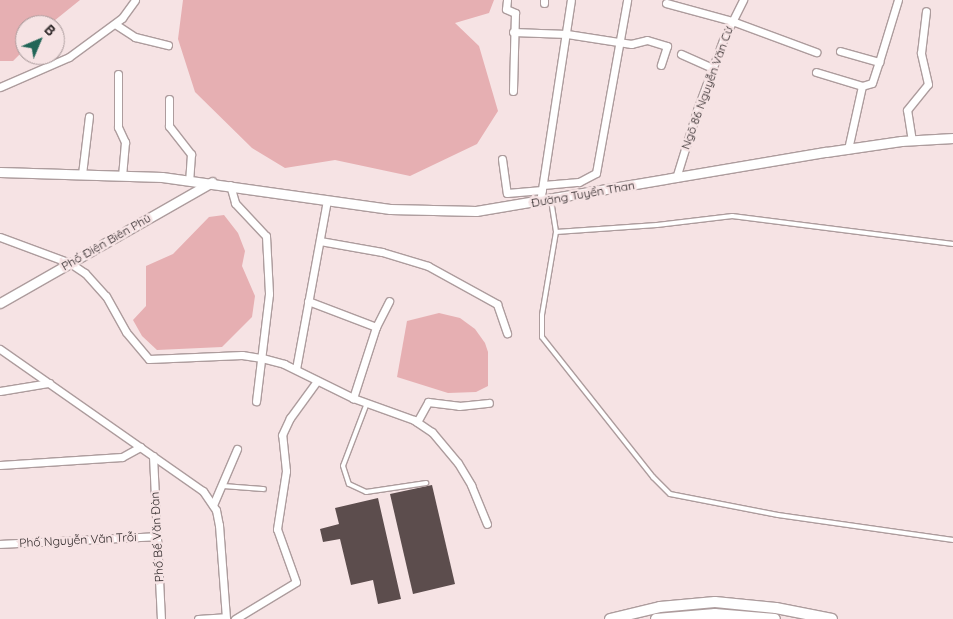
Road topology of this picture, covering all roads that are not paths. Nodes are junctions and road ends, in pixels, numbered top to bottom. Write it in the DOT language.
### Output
graph roads {
  1 [pos="136,0"];
  2 [pos="507,0"];
  3 [pos="571,0"];
  4 [pos="628,0"];
  5 [pos="743,0"];
  6 [pos="898,0"];
  7 [pos="666,3"];
  8 [pos="926,11"];
  9 [pos="732,21"];
  10 [pos="115,24"];
  11 [pos="513,32"];
  12 [pos="567,34"];
  13 [pos="619,42"];
  14 [pos="168,45"];
  15 [pos="840,51"];
  16 [pos="816,52"];
  17 [pos="680,54"];
  18 [pos="879,62"];
  19 [pos="661,65"];
  20 [pos="713,68"];
  21 [pos="816,72"];
  22 [pos="118,74"];
  23 [pos="862,86"];
  24 [pos="0,87"];
  25 [pos="513,91"];
  26 [pos="169,98"];
  27 [pos="89,116"];
  28 [pos="953,138"];
  29 [pos="912,140"];
  30 [pos="848,150"];
  31 [pos="502,159"];
  32 [pos="0,172"];
  33 [pos="82,174"];
  34 [pos="122,176"];
  35 [pos="590,177"];
  36 [pos="676,178"];
  37 [pos="189,180"];
  38 [pos="212,182"];
  39 [pos="230,185"];
  40 [pos="542,188"];
  41 [pos="593,193"];
  42 [pos="327,200"];
  43 [pos="540,202"];
  44 [pos="552,203"];
  45 [pos="556,232"];
  46 [pos="0,237"];
  47 [pos="320,241"];
  48 [pos="953,244"];
  49 [pos="70,263"];
  50 [pos="308,301"];
  51 [pos="389,301"];
  52 [pos="0,302"];
  53 [pos="376,327"];
  54 [pos="507,333"];
  55 [pos="0,349"];
  56 [pos="262,358"];
  57 [pos="296,369"];
  58 [pos="317,381"];
  59 [pos="49,383"];
  60 [pos="0,392"];
  61 [pos="353,398"];
  62 [pos="256,401"];
  63 [pos="490,402"];
  64 [pos="367,403"];
  65 [pos="418,422"];
  66 [pos="140,447"];
  67 [pos="237,449"];
  68 [pos="152,456"];
  69 [pos="0,465"];
  70 [pos="426,483"];
  71 [pos="222,486"];
  72 [pos="264,489"];
  73 [pos="213,504"];
  74 [pos="487,524"];
  75 [pos="156,536"];
  76 [pos="953,540"];
  77 [pos="0,544"];
  78 [pos="225,618"];
  79 [pos="161,619"];
  80 [pos="198,619"];
  81 [pos="235,619"];
  82 [pos="610,619"];
  83 [pos="656,619"];
  84 [pos="774,619"];
  85 [pos="832,619"];
  1 -- 10 [label="street"];
  2 -- 11 [label="street"];
  3 -- 12 [label="street"];
  4 -- 13 [label="street"];
  5 -- 9 [label="street, Ngõ 86 Nguyễn Văn Cừ"];
  6 -- 18 [label="street"];
  7 -- 9 [label="street"];
  8 -- 29 [label="street"];
  9 -- 16 [label="street"];
  9 -- 20 [label="street, Ngõ 86 Nguyễn Văn Cừ"];
  10 -- 14 [label="street"];
  10 -- 24 [label="street"];
  11 -- 12 [label="street"];
  11 -- 25 [label="street"];
  12 -- 13 [label="street"];
  12 -- 40 [label="street"];
  13 -- 19 [label="street"];
  13 -- 35 [label="street"];
  15 -- 18 [label="street"];
  17 -- 20 [label="street"];
  18 -- 23 [label="street"];
  20 -- 36 [label="street, Ngõ 86 Nguyễn Văn Cừ"];
  21 -- 23 [label="street"];
  22 -- 34 [label="street"];
  23 -- 30 [label="street"];
  26 -- 37 [label="street"];
  27 -- 33 [label="street"];
  28 -- 29 [label="street, Đường Tuyển Than"];
  29 -- 30 [label="street, Đường Tuyển Than"];
  30 -- 36 [label="street, Đường Tuyển Than"];
  31 -- 40 [label="street"];
  32 -- 33 [label="street, Đường Tuyển Than"];
  33 -- 34 [label="street, Đường Tuyển Than"];
  34 -- 37 [label="street, Đường Tuyển Than"];
  35 -- 40 [label="street"];
  35 -- 41 [label="street"];
  36 -- 41 [label="street, Đường Tuyển Than"];
  37 -- 38 [label="street, Đường Tuyển Than"];
  38 -- 39 [label="street, Đường Tuyển Than"];
  38 -- 49 [label="street, Phố Điện Biên Phủ"];
  39 -- 42 [label="street, Đường Tuyển Than"];
  39 -- 56 [label="street"];
  40 -- 43 [label="street"];
  41 -- 44 [label="street, Đường Tuyển Than"];
  42 -- 43 [label="street, Đường Tuyển Than"];
  42 -- 47 [label="street"];
  43 -- 44 [label="street, Đường Tuyển Than"];
  44 -- 45 [label="lane"];
  45 -- 48 [label="lane"];
  45 -- 76 [label="lane"];
  46 -- 49 [label="street"];
  47 -- 50 [label="street"];
  47 -- 54 [label="street"];
  49 -- 52 [label="street, Phố Điện Biên Phủ"];
  49 -- 56 [label="street"];
  50 -- 53 [label="street"];
  50 -- 57 [label="street"];
  51 -- 53 [label="street"];
  53 -- 61 [label="street"];
  55 -- 59 [label="street"];
  56 -- 57 [label="street"];
  56 -- 62 [label="street"];
  57 -- 58 [label="street"];
  58 -- 61 [label="street"];
  58 -- 81 [label="street"];
  59 -- 60 [label="street"];
  59 -- 66 [label="street"];
  61 -- 64 [label="street"];
  63 -- 65 [label="street"];
  64 -- 65 [label="street"];
  64 -- 70 [label="lane"];
  65 -- 74 [label="street"];
  66 -- 68 [label="street"];
  66 -- 69 [label="street"];
  67 -- 71 [label="street"];
  68 -- 73 [label="street"];
  68 -- 75 [label="street, Phố Bế Văn Đàn"];
  71 -- 72 [label="lane"];
  71 -- 73 [label="street"];
  73 -- 78 [label="street"];
  75 -- 77 [label="street, Phố Nguyễn Văn Trỗi"];
  75 -- 79 [label="street, Phố Bế Văn Đàn"];
  78 -- 80 [label="street"];
  82 -- 85 [label="main road"];
  83 -- 84 [label="main road"];
}
